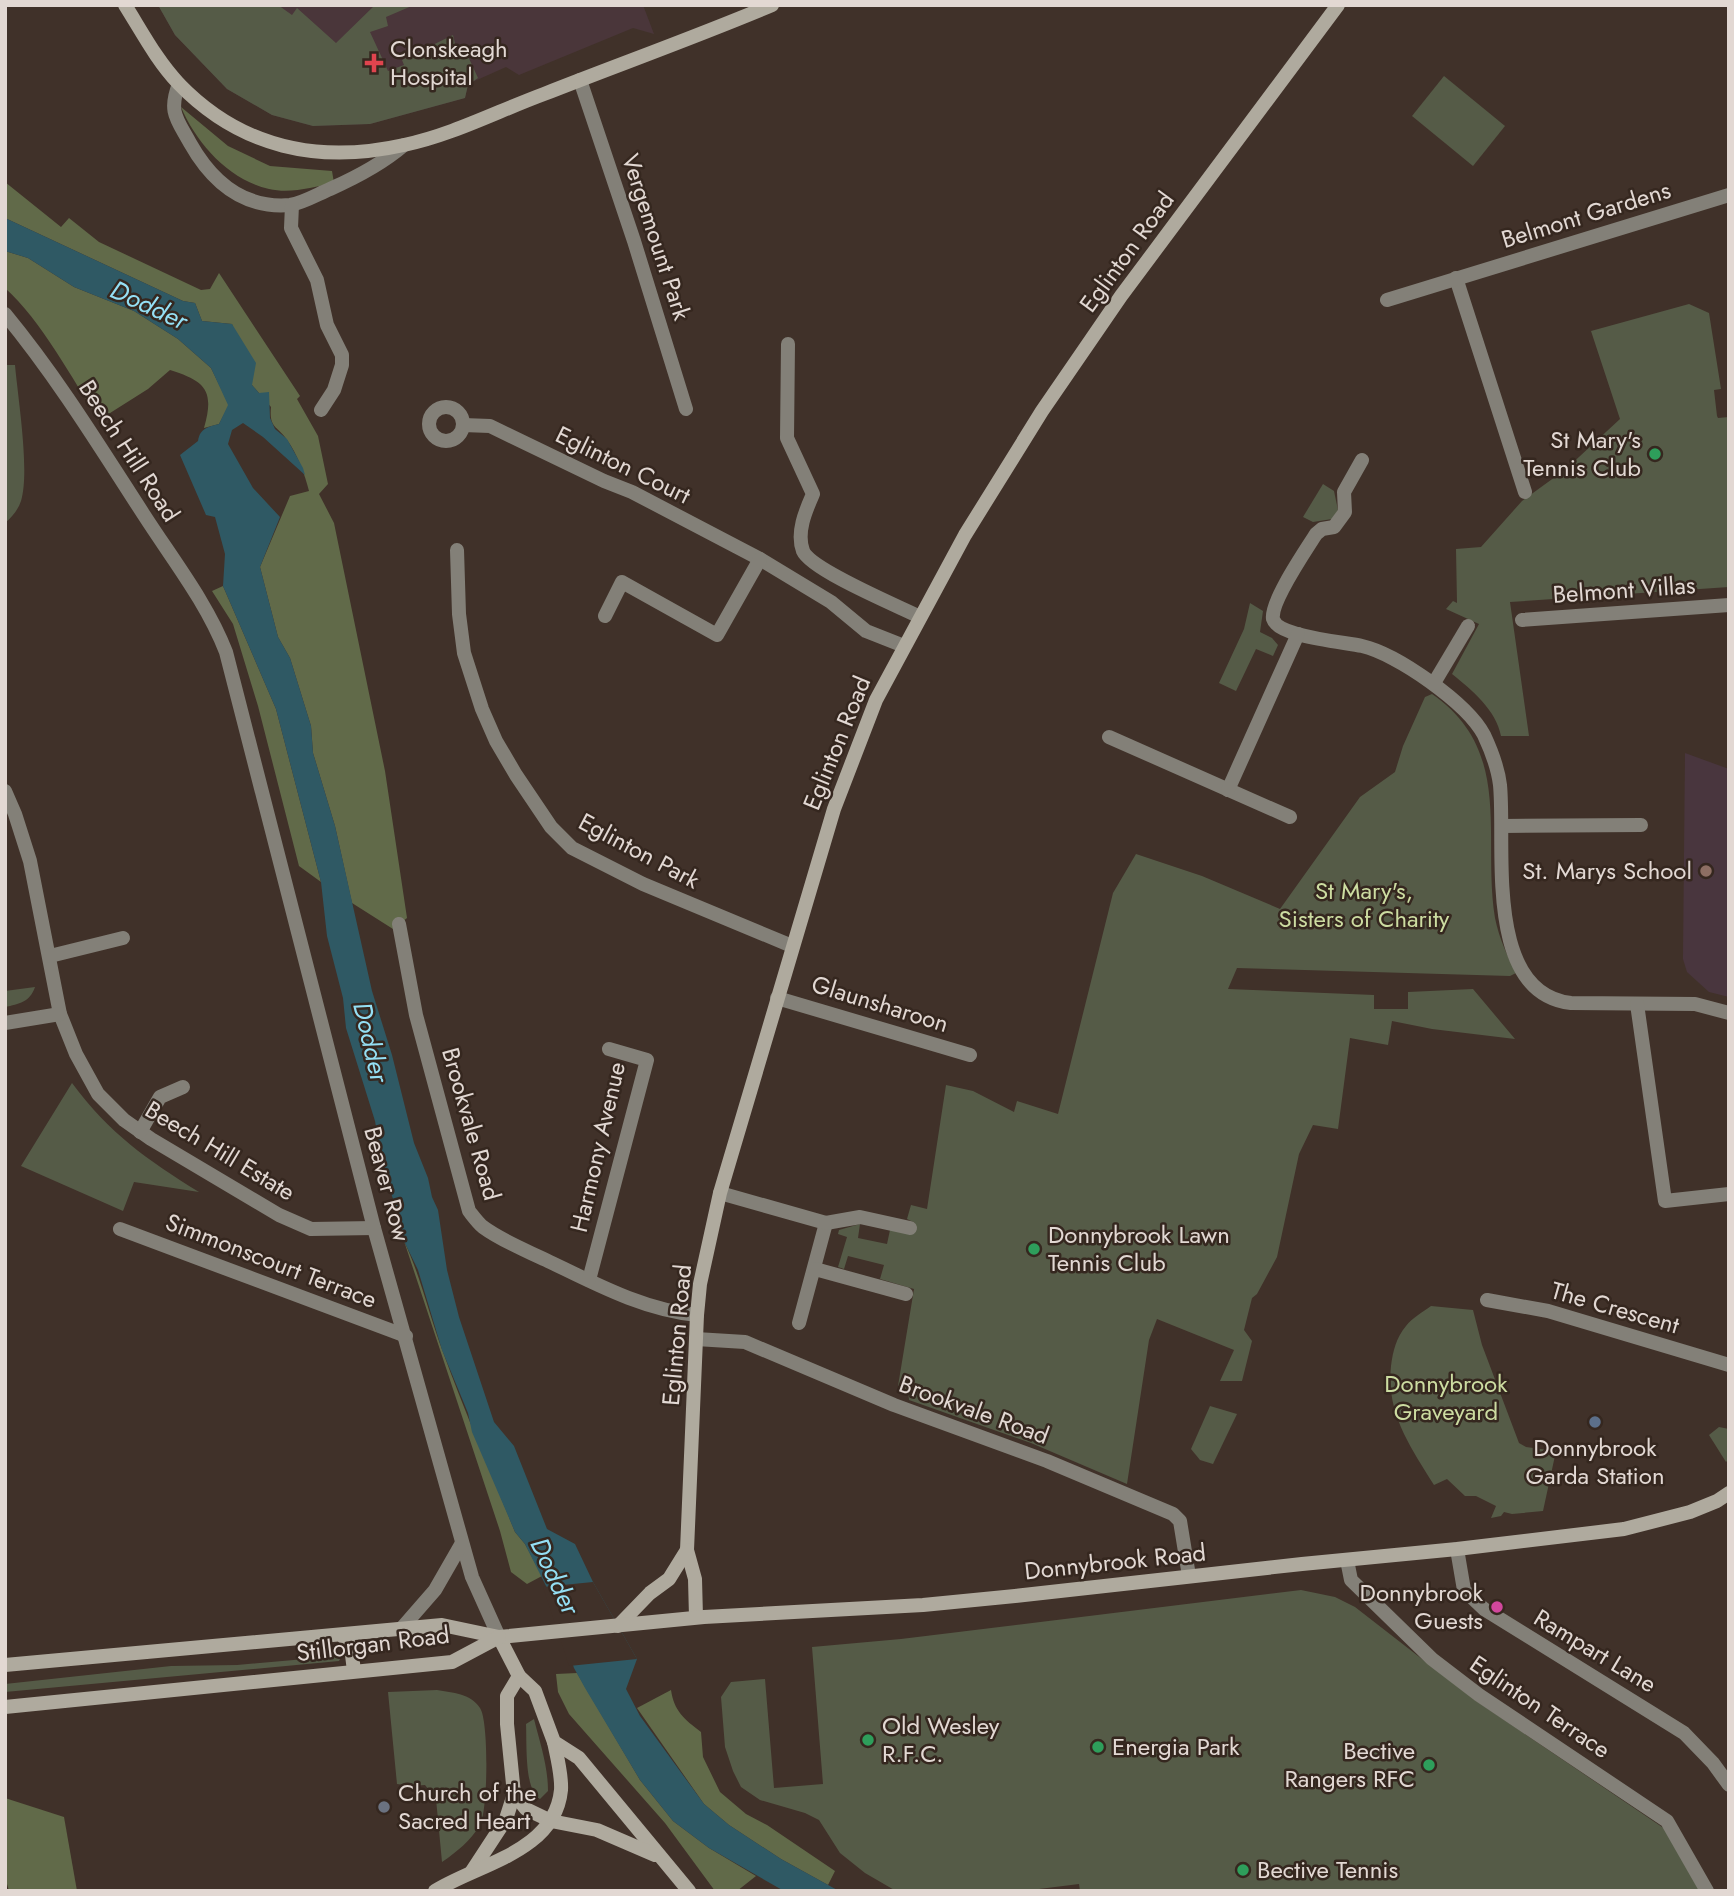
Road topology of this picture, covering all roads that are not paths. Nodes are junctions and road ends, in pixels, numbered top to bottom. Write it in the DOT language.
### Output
graph roads {
  1 [pos="125,5"];
  2 [pos="772,5"];
  3 [pos="1338,5"];
  4 [pos="580,80"];
  5 [pos="179,84"];
  6 [pos="404,145"];
  7 [pos="1729,195"];
  8 [pos="292,205"];
  9 [pos="1456,278"];
  10 [pos="1387,300"];
  11 [pos="5,314"];
  12 [pos="788,344"];
  13 [pos="686,409"];
  14 [pos="321,410"];
  15 [pos="463,425"];
  16 [pos="1362,460"];
  17 [pos="1525,492"];
  18 [pos="457,550"];
  19 [pos="760,559"];
  20 [pos="1729,605"];
  21 [pos="210,616"];
  22 [pos="605,616"];
  23 [pos="920,617"];
  24 [pos="1522,620"];
  25 [pos="1468,626"];
  26 [pos="1298,634"];
  27 [pos="904,646"];
  28 [pos="1434,683"];
  29 [pos="1109,737"];
  30 [pos="1228,790"];
  31 [pos="5,791"];
  32 [pos="1290,817"];
  33 [pos="1641,825"];
  34 [pos="1502,827"];
  35 [pos="399,925"];
  36 [pos="123,938"];
  37 [pos="792,946"];
  38 [pos="50,956"];
  39 [pos="777,998"];
  40 [pos="1637,1004"];
  41 [pos="1729,1013"];
  42 [pos="60,1014"];
  43 [pos="5,1023"];
  44 [pos="609,1049"];
  45 [pos="970,1055"];
  46 [pos="183,1087"];
  47 [pos="140,1132"];
  48 [pos="720,1193"];
  49 [pos="1729,1194"];
  50 [pos="826,1223"];
  51 [pos="374,1228"];
  52 [pos="910,1228"];
  53 [pos="120,1229"];
  54 [pos="815,1269"];
  55 [pos="589,1280"];
  56 [pos="906,1294"];
  57 [pos="1487,1300"];
  58 [pos="697,1315"];
  59 [pos="799,1323"];
  60 [pos="406,1336"];
  61 [pos="696,1339"];
  62 [pos="1729,1365"];
  63 [pos="1729,1493"];
  64 [pos="462,1543"];
  65 [pos="1457,1549"];
  66 [pos="687,1550"];
  67 [pos="1347,1560"];
  68 [pos="1189,1576"];
  69 [pos="696,1617"];
  70 [pos="618,1626"];
  71 [pos="401,1629"];
  72 [pos="342,1635"];
  73 [pos="499,1637"];
  74 [pos="5,1665"];
  75 [pos="354,1671"];
  76 [pos="519,1676"];
  77 [pos="5,1707"];
  78 [pos="554,1742"];
  79 [pos="1729,1785"];
  80 [pos="514,1794"];
  81 [pos="551,1821"];
  82 [pos="660,1857"];
  83 [pos="471,1871"];
  84 [pos="435,1891"];
  85 [pos="689,1891"];
  86 [pos="1707,1891"];
  1 -- 5 [label="main road"];
  2 -- 4 [label="main road"];
  3 -- 23 [label="main road, Eglinton Road"];
  4 -- 6 [label="main road"];
  4 -- 13 [label="street, Vergemount Park"];
  5 -- 6 [label="main road"];
  5 -- 8 [label="street"];
  6 -- 8 [label="street"];
  7 -- 9 [label="street, Belmont Gardens"];
  8 -- 14 [label="street"];
  9 -- 10 [label="street, Belmont Gardens"];
  9 -- 17 [label="street"];
  11 -- 21 [label="street, Beech Hill Road"];
  12 -- 23 [label="street"];
  15 -- 19 [label="street, Eglinton Court"];
  16 -- 26 [label="street"];
  18 -- 37 [label="street, Eglinton Park"];
  19 -- 22 [label="street"];
  19 -- 27 [label="street, Eglinton Court"];
  20 -- 24 [label="street, Belmont Villas"];
  21 -- 51 [label="street, Beaver Row"];
  23 -- 27 [label="main road, Eglinton Road"];
  25 -- 28 [label="street"];
  26 -- 28 [label="street"];
  26 -- 30 [label="street"];
  27 -- 37 [label="main road, Eglinton Road"];
  28 -- 34 [label="street"];
  29 -- 30 [label="street"];
  30 -- 32 [label="street"];
  31 -- 38 [label="street, Beech Hill Estate"];
  33 -- 34 [label="street"];
  34 -- 40 [label="street"];
  35 -- 55 [label="street, Brookvale Road"];
  36 -- 38 [label="street"];
  37 -- 39 [label="main road, Eglinton Road"];
  38 -- 42 [label="street, Beech Hill Estate"];
  39 -- 45 [label="street, Glaunsharoon"];
  39 -- 48 [label="main road, Eglinton Road"];
  40 -- 41 [label="street"];
  40 -- 49 [label="street"];
  42 -- 43 [label="street"];
  42 -- 47 [label="street, Beech Hill Estate"];
  44 -- 55 [label="street, Harmony Avenue"];
  46 -- 47 [label="street"];
  47 -- 51 [label="street, Beech Hill Estate"];
  48 -- 50 [label="street"];
  48 -- 58 [label="main road, Eglinton Road"];
  50 -- 52 [label="street"];
  50 -- 54 [label="street"];
  51 -- 60 [label="street, Beaver Row"];
  53 -- 60 [label="street, Simmonscourt Terrace"];
  54 -- 56 [label="street"];
  54 -- 59 [label="street"];
  55 -- 58 [label="street, Brookvale Road"];
  57 -- 62 [label="street, The Crescent"];
  58 -- 61 [label="main road, Eglinton Road"];
  60 -- 64 [label="street, Beaver Row"];
  61 -- 66 [label="main road, Eglinton Road"];
  61 -- 68 [label="street, Brookvale Road"];
  63 -- 65 [label="main road, Donnybrook Road"];
  64 -- 71 [label="street"];
  64 -- 73 [label="street, Beaver Row"];
  65 -- 67 [label="main road, Donnybrook Road"];
  65 -- 79 [label="street, Rampart Lane"];
  66 -- 69 [label="main road, Eglinton Road"];
  66 -- 70 [label="main road"];
  67 -- 68 [label="main road, Donnybrook Road"];
  67 -- 86 [label="street, Eglinton Terrace"];
  68 -- 69 [label="main road, Donnybrook Road"];
  69 -- 70 [label="main road, Donnybrook Road"];
  70 -- 73 [label="main road, Donnybrook Road"];
  71 -- 72 [label="main road, Stillorgan Road"];
  71 -- 73 [label="main road, Stillorgan Road"];
  72 -- 74 [label="main road, Stillorgan Road"];
  72 -- 75 [label="main road"];
  73 -- 75 [label="main road, Stillorgan Road"];
  73 -- 76 [label="main road"];
  75 -- 77 [label="main road, Stillorgan Road"];
  76 -- 78 [label="main road"];
  76 -- 80 [label="main road"];
  78 -- 81 [label="main road"];
  78 -- 82 [label="main road"];
  80 -- 81 [label="main road"];
  80 -- 83 [label="main road"];
  81 -- 82 [label="main road"];
  81 -- 83 [label="main road"];
  82 -- 85 [label="main road"];
  83 -- 84 [label="main road"];
}
